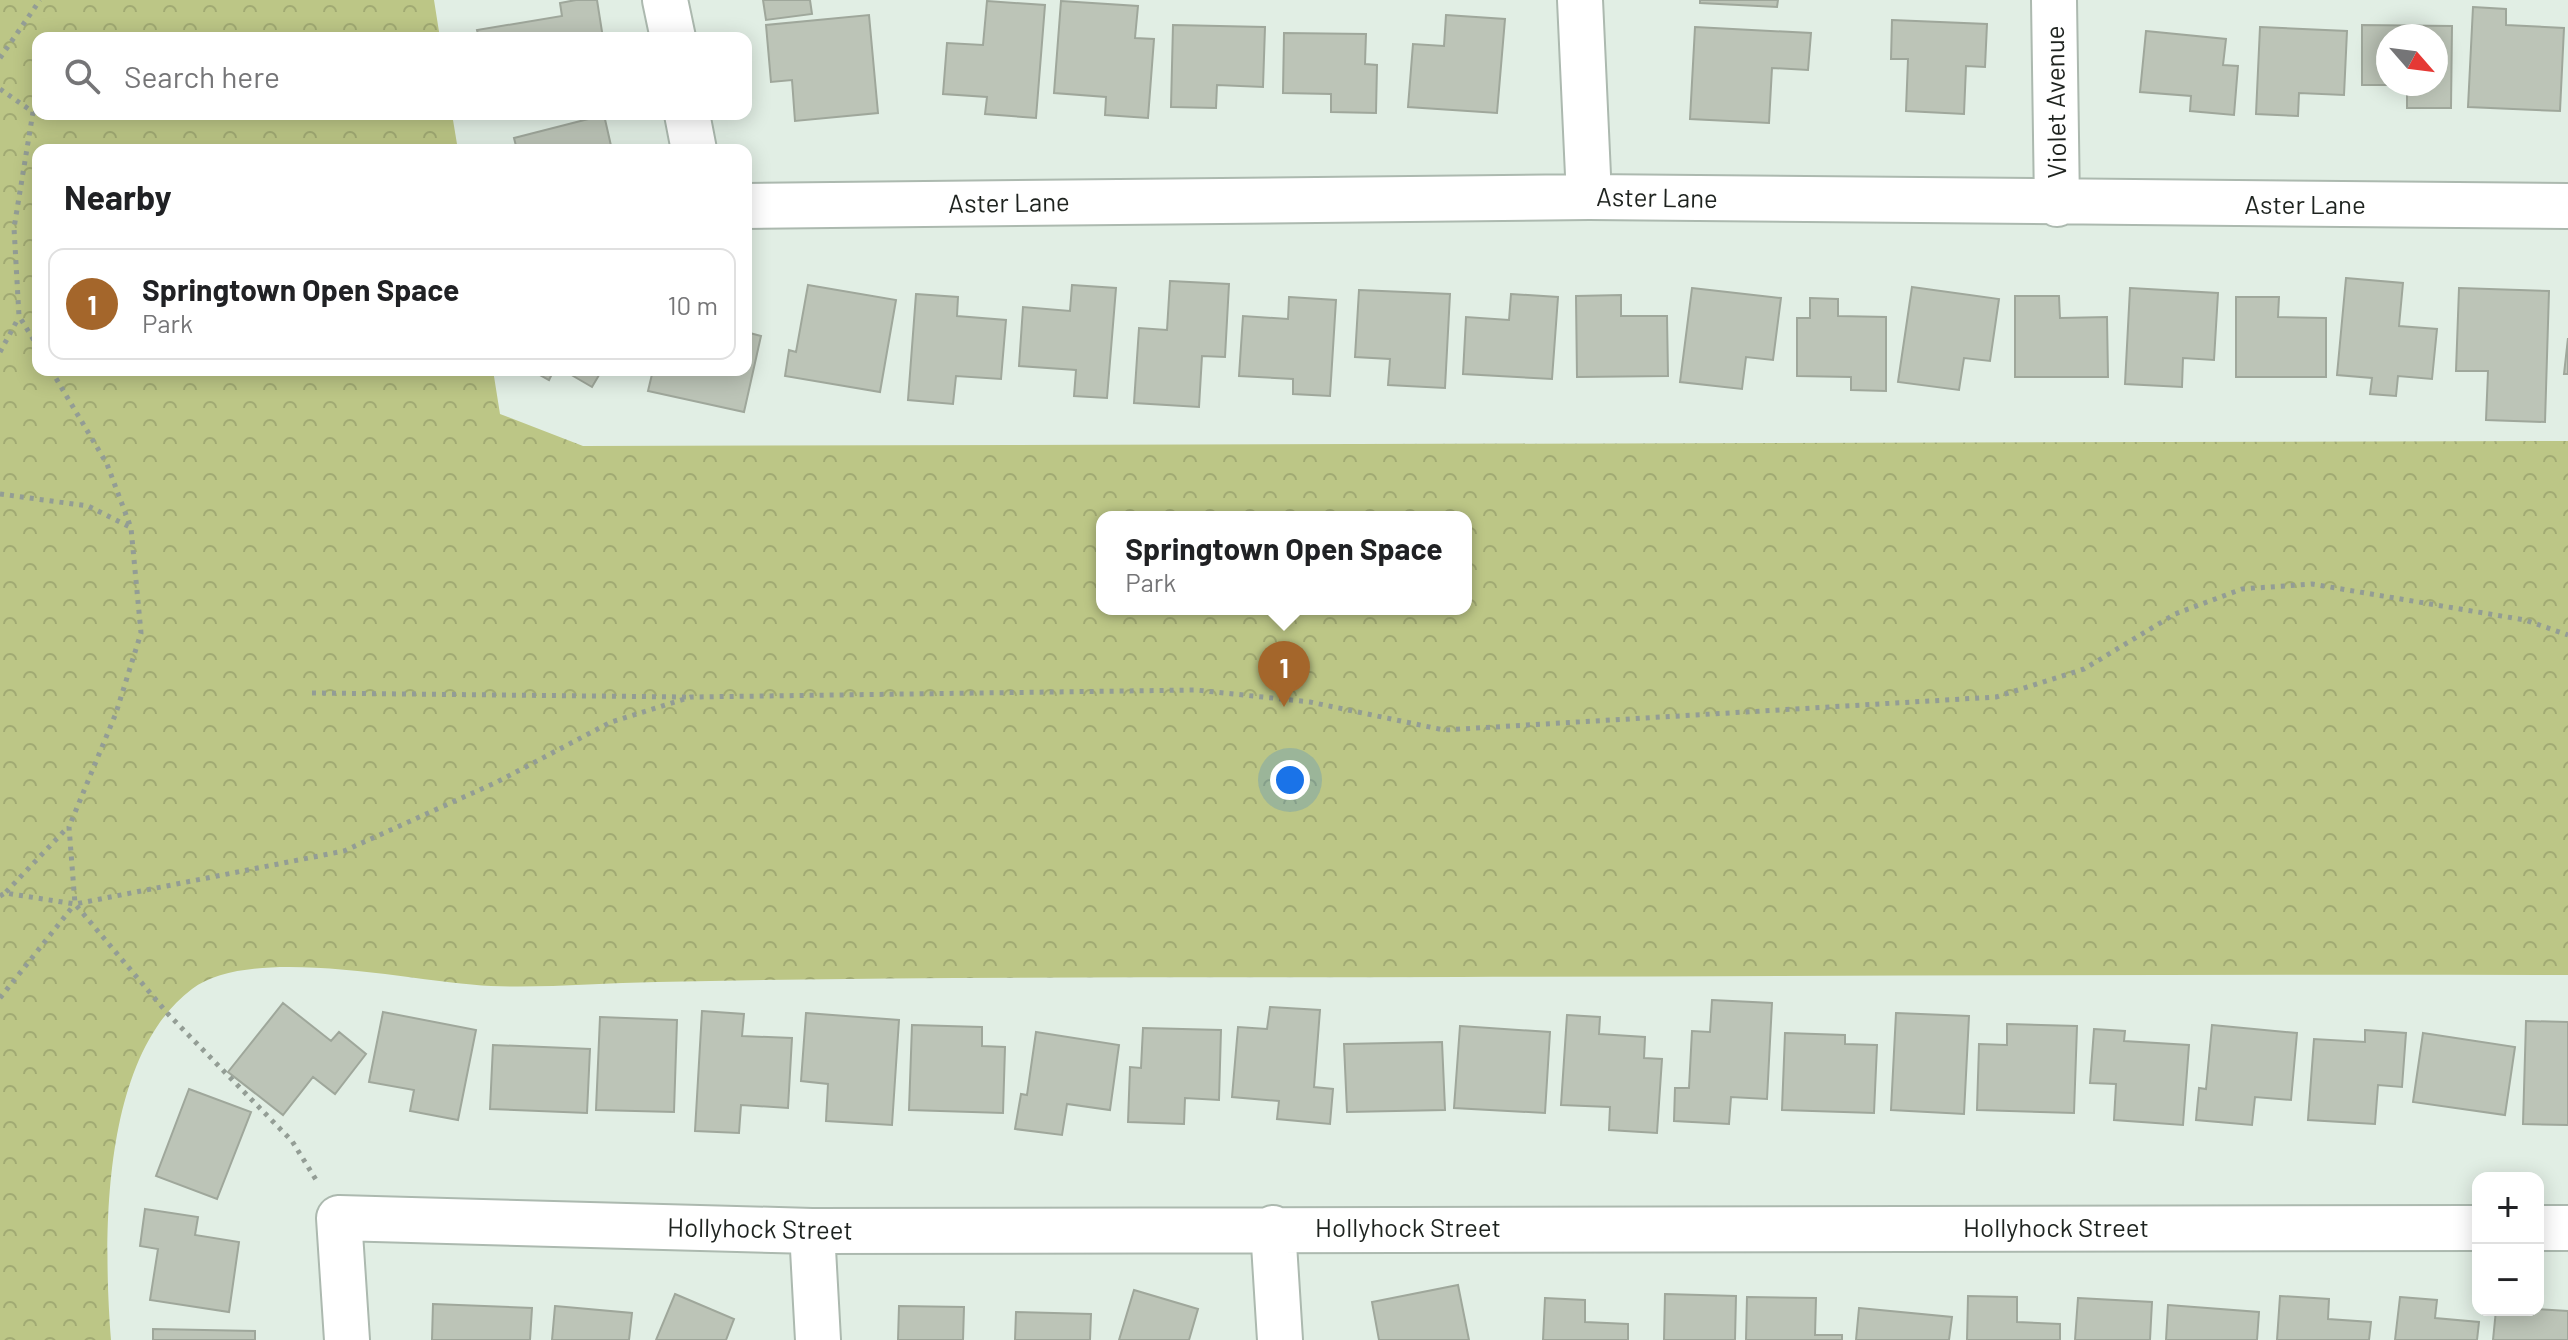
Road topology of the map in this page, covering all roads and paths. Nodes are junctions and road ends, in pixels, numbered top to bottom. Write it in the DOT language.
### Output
graph roads {
  1 [pos="40,0"];
  2 [pos="665,0"];
  3 [pos="1580,0"];
  4 [pos="2054,0"];
  5 [pos="672,32"];
  6 [pos="0,58"];
  7 [pos="0,89"];
  8 [pos="32,111"];
  9 [pos="32,118"];
  10 [pos="688,120"];
  11 [pos="693,144"];
  12 [pos="1589,197"];
  13 [pos="2057,204"];
  14 [pos="752,206"];
  15 [pos="2568,206"];
  16 [pos="19,316"];
  17 [pos="32,337"];
  18 [pos="0,352"];
  19 [pos="55,376"];
  20 [pos="0,494"];
  21 [pos="131,528"];
  22 [pos="2568,635"];
  23 [pos="312,693"];
  24 [pos="691,697"];
  25 [pos="69,827"];
  26 [pos="2,894"];
  27 [pos="75,904"];
  28 [pos="0,998"];
  29 [pos="339,1218"];
  30 [pos="1273,1228"];
  31 [pos="2472,1228"];
  32 [pos="2544,1228"];
  33 [pos="2568,1228"];
  34 [pos="812,1231"];
  35 [pos="347,1340"];
  36 [pos="818,1340"];
  37 [pos="1280,1340"];
  1 -- 6 [label="path"];
  2 -- 5 [label="street"];
  3 -- 12 [label="street"];
  4 -- 13 [label="street, Violet Avenue"];
  7 -- 8 [label="path"];
  9 -- 16 [label="path"];
  10 -- 11 [label="street"];
  12 -- 13 [label="street, Aster Lane"];
  12 -- 14 [label="street, Aster Lane"];
  13 -- 15 [label="street, Aster Lane"];
  16 -- 17 [label="path"];
  16 -- 18 [label="path"];
  19 -- 21 [label="path"];
  20 -- 21 [label="path"];
  21 -- 25 [label="path"];
  22 -- 24 [label="path"];
  23 -- 24 [label="path"];
  24 -- 27 [label="path"];
  25 -- 26 [label="path"];
  25 -- 27 [label="path"];
  26 -- 27 [label="path"];
  27 -- 28 [label="path"];
  27 -- 29 [label="path"];
  29 -- 34 [label="street, Hollyhock Street"];
  29 -- 35 [label="street"];
  30 -- 31 [label="street, Hollyhock Street"];
  30 -- 34 [label="street, Hollyhock Street"];
  30 -- 37 [label="street"];
  32 -- 33 [label="street"];
  34 -- 36 [label="street"];
}
